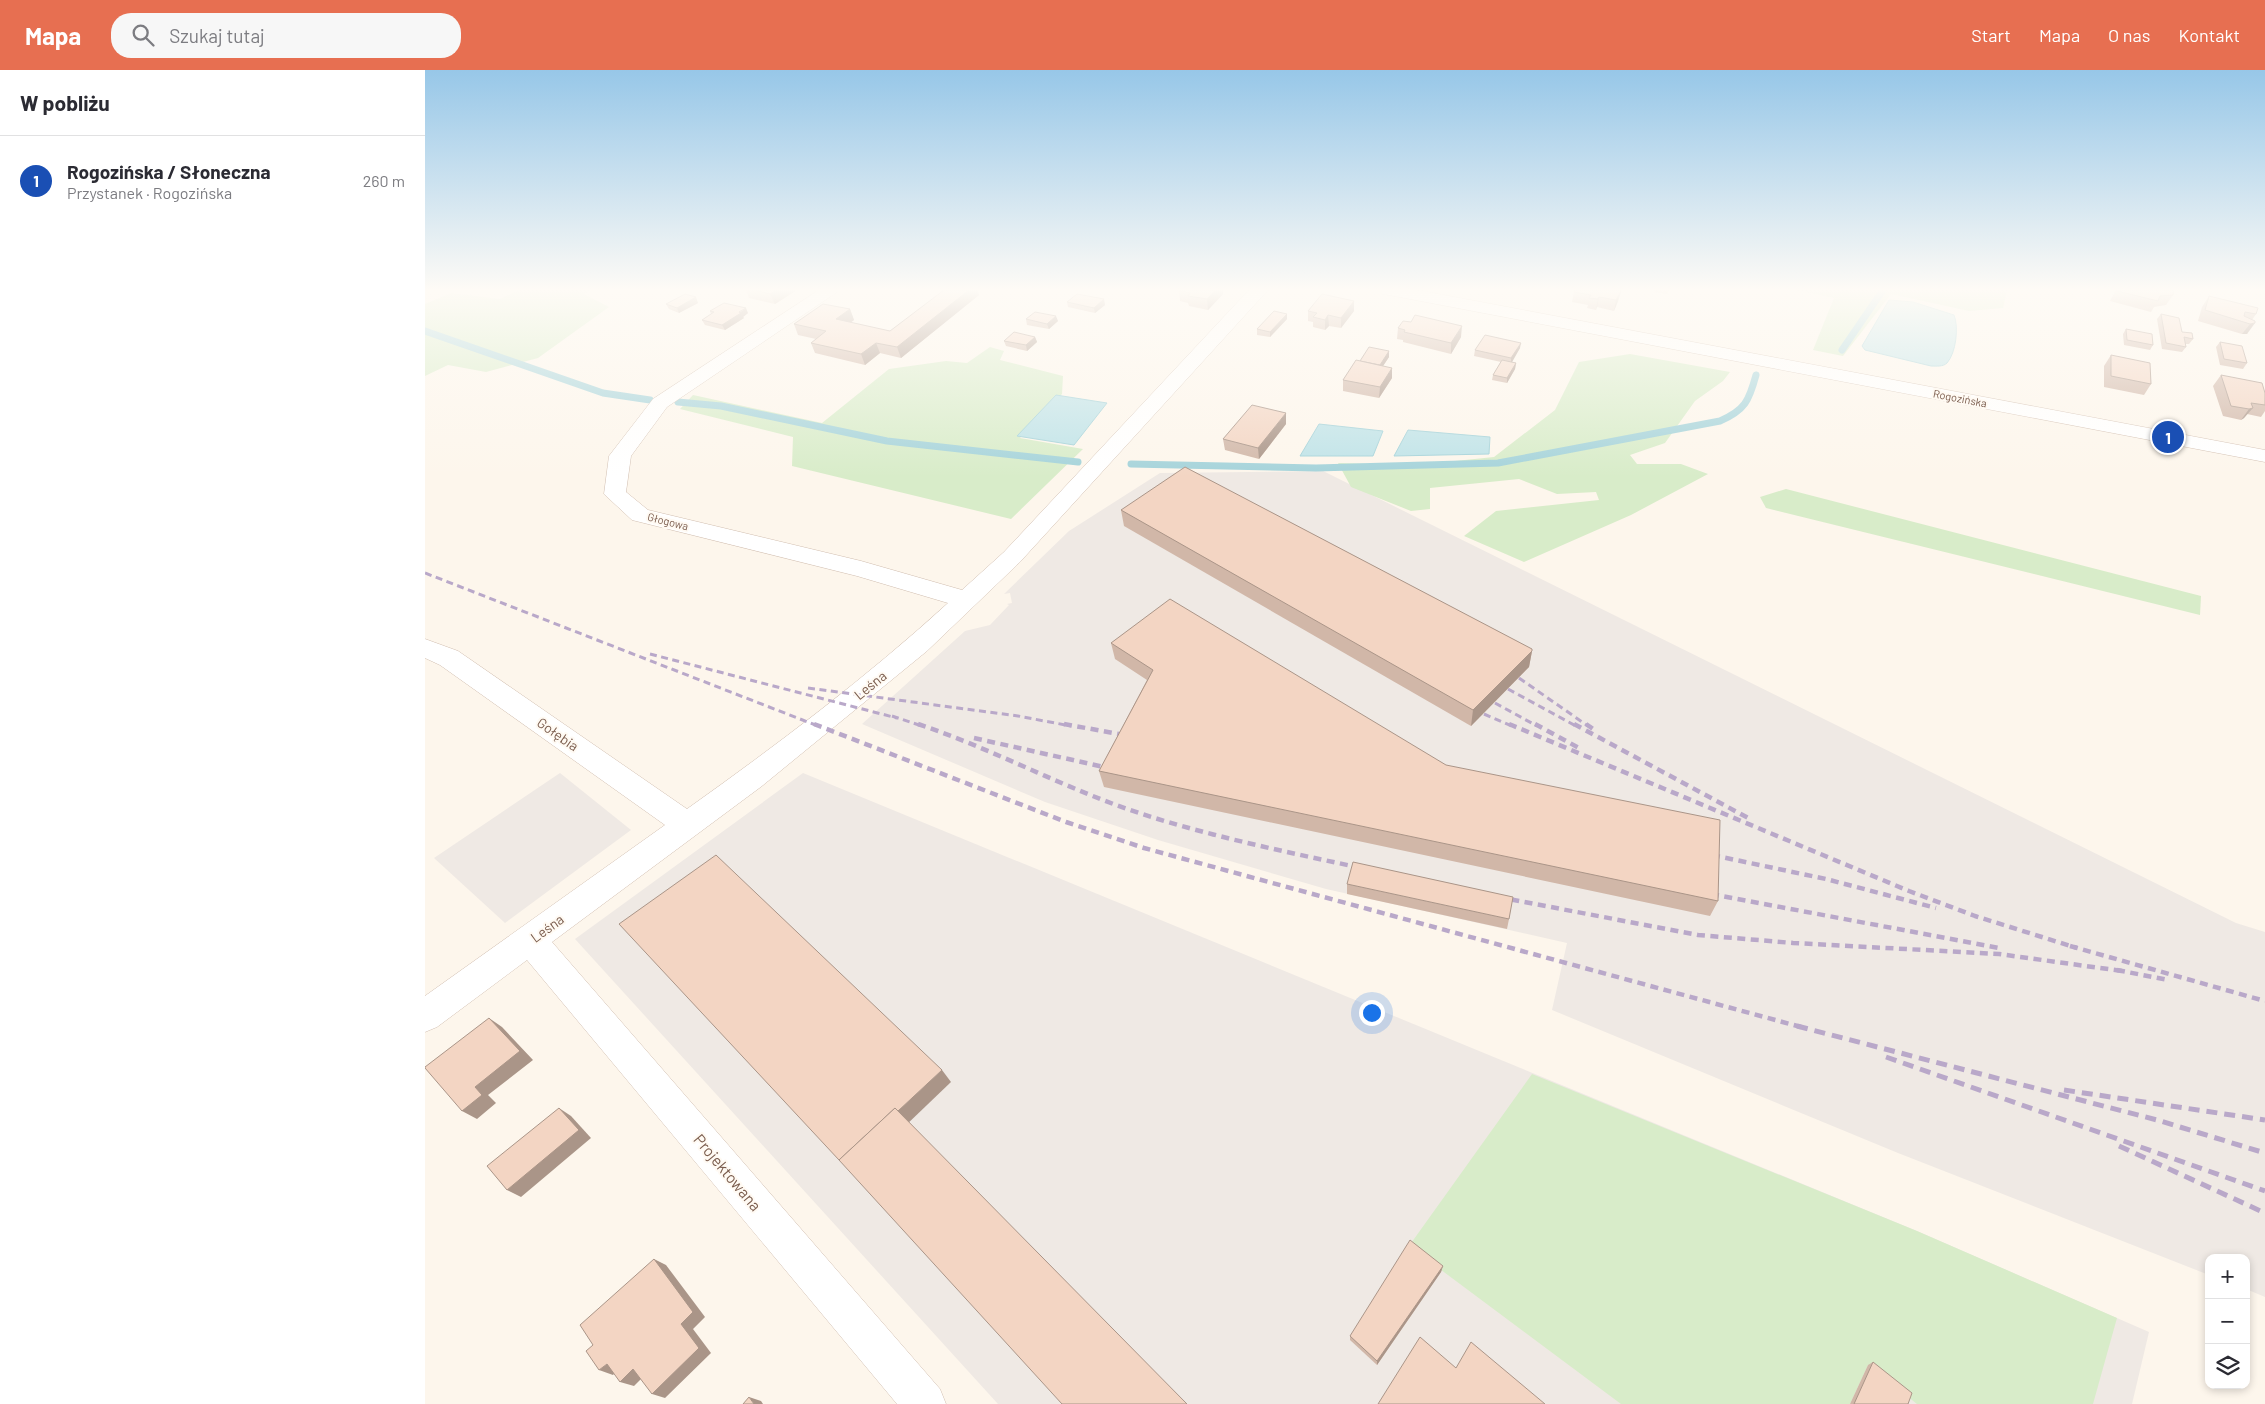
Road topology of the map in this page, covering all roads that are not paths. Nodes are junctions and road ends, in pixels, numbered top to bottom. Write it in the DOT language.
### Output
graph roads {
  1 [pos="737,352"];
  2 [pos="1202,352"];
  3 [pos="1718,352"];
  4 [pos="2265,456"];
  5 [pos="968,600"];
  6 [pos="425,648"];
  7 [pos="688,825"];
  8 [pos="530,940"];
  9 [pos="425,1016"];
  10 [pos="925,1404"];
  1 -- 5 [label="street, Głogowa"];
  2 -- 5 [label="street, Leśna"];
  3 -- 4 [label="street, Rogozińska"];
  5 -- 7 [label="street, Leśna"];
  6 -- 7 [label="street, Gołębia"];
  7 -- 8 [label="street, Leśna"];
  8 -- 9 [label="street, Leśna"];
  8 -- 10 [label="street, Projektowana"];
}
